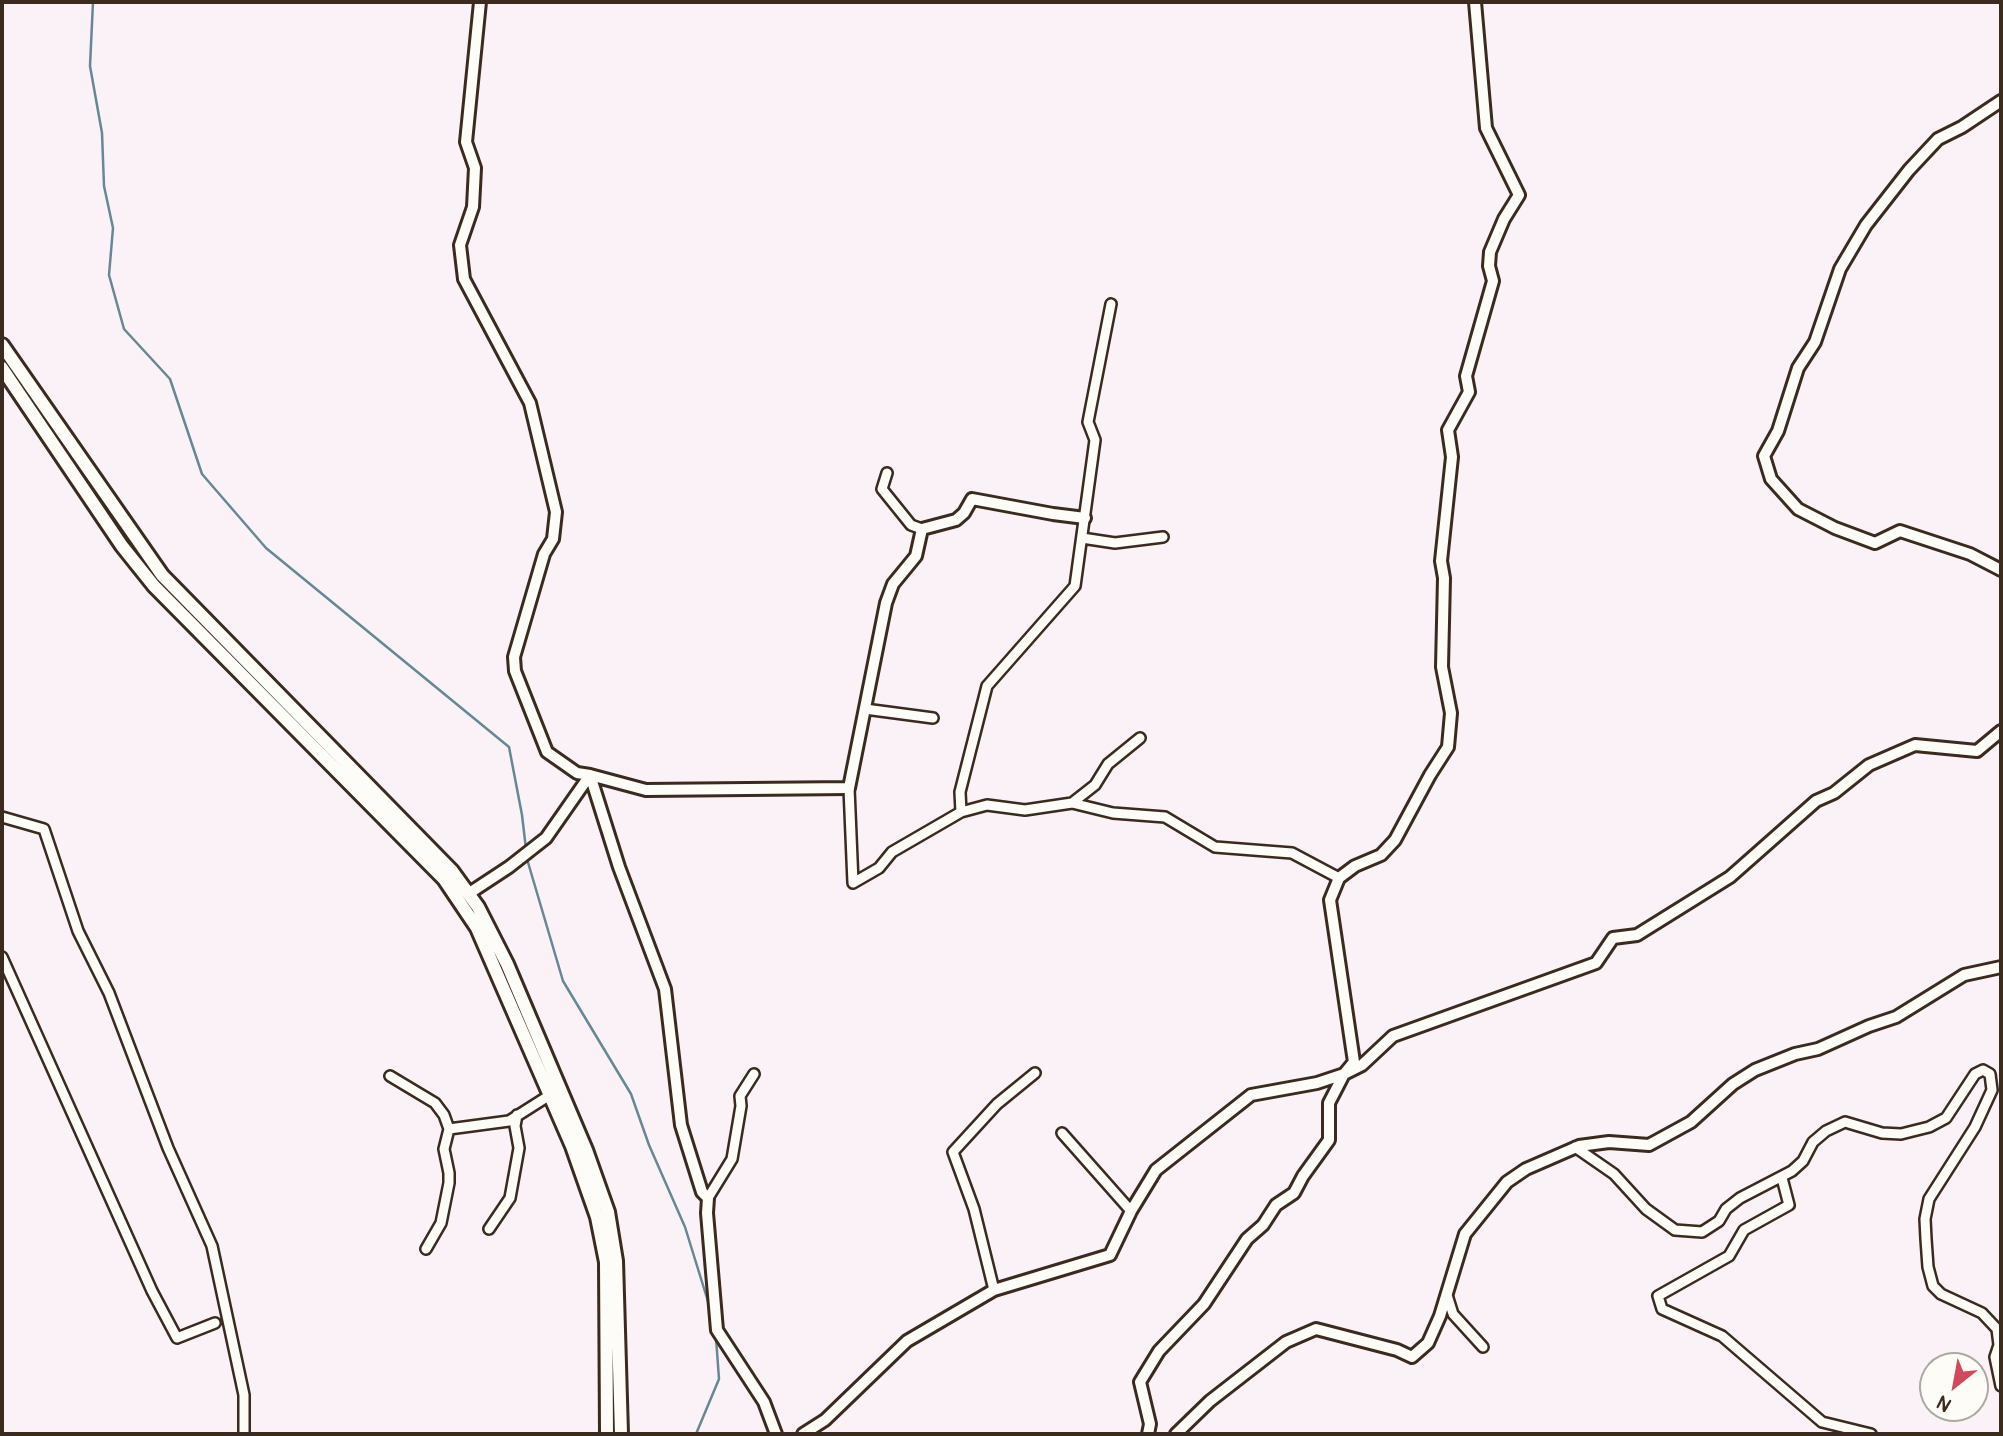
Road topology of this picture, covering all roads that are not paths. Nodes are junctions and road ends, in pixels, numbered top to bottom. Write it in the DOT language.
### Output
graph roads {
  1 [pos="480,2"];
  2 [pos="1475,2"];
  3 [pos="2001,101"];
  4 [pos="1111,304"];
  5 [pos="2,345"];
  6 [pos="2,368"];
  7 [pos="887,473"];
  8 [pos="1085,518"];
  9 [pos="922,529"];
  10 [pos="1163,537"];
  11 [pos="1082,538"];
  12 [pos="2001,570"];
  13 [pos="865,709"];
  14 [pos="933,718"];
  15 [pos="2001,732"];
  16 [pos="1140,738"];
  17 [pos="590,775"];
  18 [pos="849,788"];
  19 [pos="1072,803"];
  20 [pos="961,813"];
  21 [pos="2,817"];
  22 [pos="1339,878"];
  23 [pos="468,894"];
  24 [pos="2,957"];
  25 [pos="2001,967"];
  26 [pos="1035,1073"];
  27 [pos="754,1074"];
  28 [pos="1344,1074"];
  29 [pos="390,1076"];
  30 [pos="550,1095"];
  31 [pos="517,1115"];
  32 [pos="449,1129"];
  33 [pos="1062,1133"];
  34 [pos="1575,1147"];
  35 [pos="1782,1178"];
  36 [pos="708,1198"];
  37 [pos="1131,1211"];
  38 [pos="489,1229"];
  39 [pos="426,1249"];
  40 [pos="994,1290"];
  41 [pos="1447,1290"];
  42 [pos="215,1323"];
  43 [pos="1483,1347"];
  44 [pos="2001,1386"];
  45 [pos="244,1434"];
  46 [pos="607,1434"];
  47 [pos="621,1434"];
  48 [pos="776,1434"];
  49 [pos="803,1434"];
  50 [pos="1148,1434"];
  51 [pos="1176,1434"];
  52 [pos="1871,1434"];
  1 -- 17 [label="street"];
  2 -- 22 [label="street"];
  3 -- 12 [label="street"];
  4 -- 8 [label="street"];
  5 -- 23 [label="main road"];
  6 -- 30 [label="main road"];
  7 -- 9 [label="street"];
  8 -- 9 [label="street"];
  8 -- 11 [label="street"];
  9 -- 13 [label="street"];
  10 -- 11 [label="street"];
  11 -- 20 [label="street"];
  13 -- 14 [label="street"];
  13 -- 18 [label="street"];
  15 -- 28 [label="street"];
  16 -- 19 [label="street"];
  17 -- 18 [label="street"];
  17 -- 23 [label="street"];
  17 -- 36 [label="street"];
  18 -- 20 [label="street"];
  19 -- 20 [label="street"];
  19 -- 22 [label="street"];
  21 -- 45 [label="street"];
  22 -- 28 [label="street"];
  23 -- 47 [label="main road"];
  24 -- 42 [label="street"];
  25 -- 34 [label="street"];
  26 -- 40 [label="street"];
  27 -- 36 [label="street"];
  28 -- 37 [label="street"];
  28 -- 50 [label="street"];
  29 -- 32 [label="street"];
  30 -- 31 [label="street"];
  30 -- 46 [label="main road"];
  31 -- 32 [label="street"];
  31 -- 38 [label="street"];
  32 -- 39 [label="street"];
  33 -- 37 [label="street"];
  34 -- 35 [label="street"];
  34 -- 41 [label="street"];
  35 -- 44 [label="street"];
  35 -- 52 [label="street"];
  36 -- 48 [label="street"];
  37 -- 40 [label="street"];
  40 -- 49 [label="street"];
  41 -- 43 [label="street"];
  41 -- 51 [label="street"];
}
